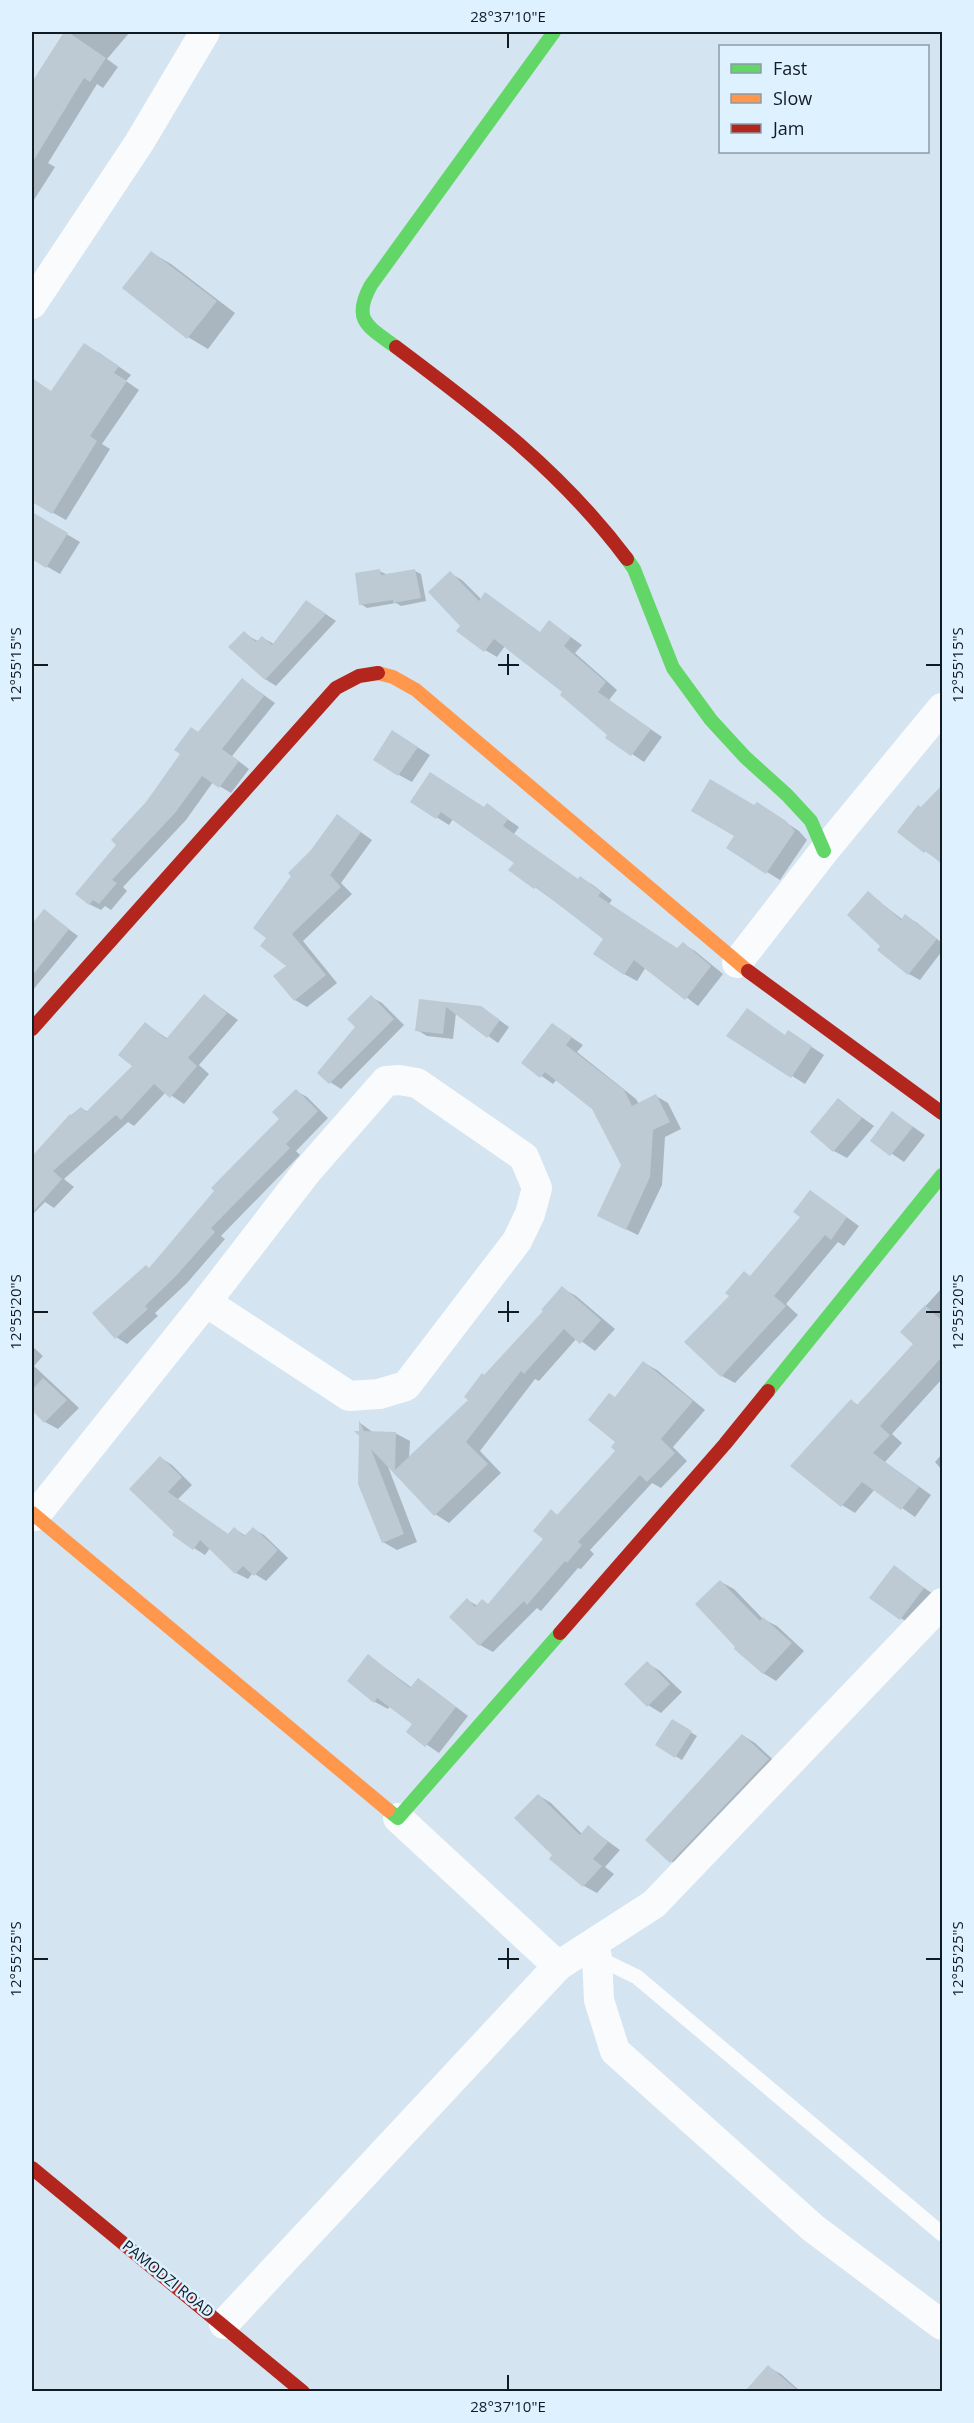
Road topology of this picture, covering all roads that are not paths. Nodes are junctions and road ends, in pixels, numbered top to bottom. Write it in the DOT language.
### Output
graph roads {
  1 [pos="205,32"];
  2 [pos="554,32"];
  3 [pos="32,304"];
  4 [pos="942,708"];
  5 [pos="824,851"];
  6 [pos="737,963"];
  7 [pos="32,1029"];
  8 [pos="942,1113"];
  9 [pos="942,1175"];
  10 [pos="206,1302"];
  11 [pos="33,1515"];
  12 [pos="942,1604"];
  13 [pos="398,1818"];
  14 [pos="590,1954"];
  15 [pos="558,1966"];
  16 [pos="32,2168"];
  17 [pos="942,2234"];
  18 [pos="224,2324"];
  19 [pos="942,2325"];
  20 [pos="303,2391"];
  1 -- 3 [label="street"];
  2 -- 5 [label="street"];
  4 -- 5 [label="street"];
  5 -- 6 [label="street"];
  6 -- 7 [label="street"];
  6 -- 8 [label="street"];
  9 -- 13 [label="street"];
  10 -- 10 [label="street"];
  10 -- 11 [label="street"];
  11 -- 13 [label="street"];
  12 -- 14 [label="street"];
  13 -- 15 [label="street"];
  14 -- 15 [label="street"];
  14 -- 17 [label="lane"];
  14 -- 19 [label="street"];
  15 -- 18 [label="street"];
  16 -- 18 [label="street, PAMODZI ROAD"];
  18 -- 20 [label="street, PAMODZI ROAD"];
}
